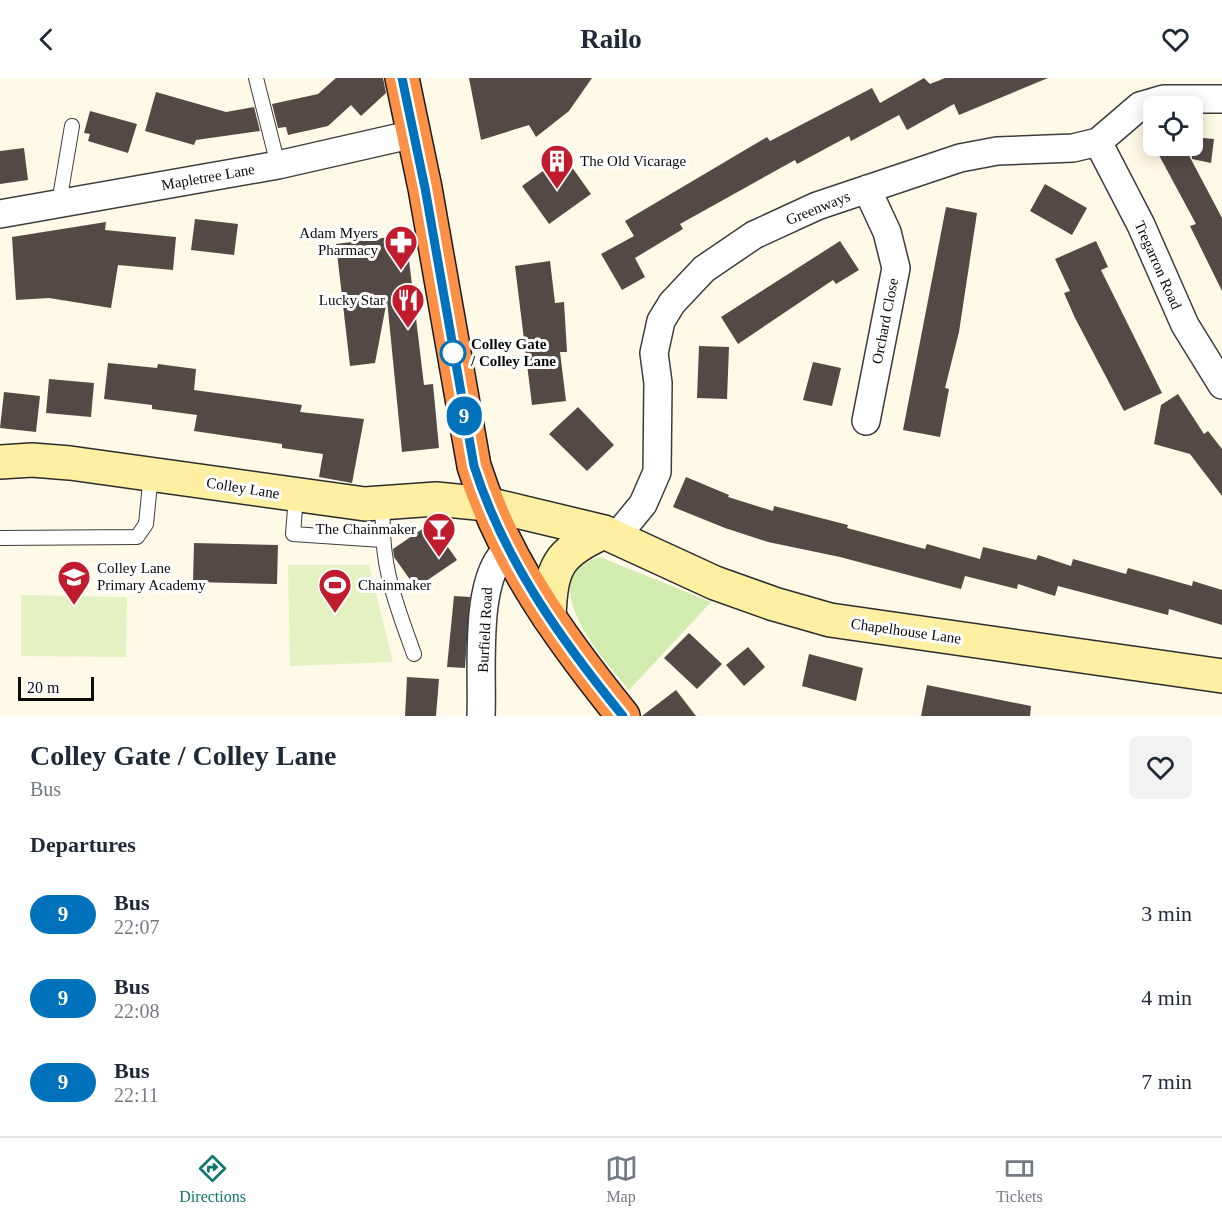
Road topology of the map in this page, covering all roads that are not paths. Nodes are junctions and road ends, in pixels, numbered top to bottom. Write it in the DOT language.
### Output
graph roads {
  1 [pos="256,78"];
  2 [pos="402,78"];
  3 [pos="1222,99"];
  4 [pos="72,126"];
  5 [pos="414,134"];
  6 [pos="1098,142"];
  7 [pos="278,165"];
  8 [pos="867,189"];
  9 [pos="58,203"];
  10 [pos="0,214"];
  11 [pos="1222,385"];
  12 [pos="866,421"];
  13 [pos="0,462"];
  14 [pos="151,474"];
  15 [pos="296,496"];
  16 [pos="382,504"];
  17 [pos="487,504"];
  18 [pos="610,535"];
  19 [pos="0,538"];
  20 [pos="382,540"];
  21 [pos="507,550"];
  22 [pos="549,617"];
  23 [pos="414,654"];
  24 [pos="1222,676"];
  25 [pos="481,716"];
  26 [pos="623,716"];
  1 -- 7 [label="lane"];
  2 -- 5 [label="highway"];
  3 -- 6 [label="street, Greenways"];
  4 -- 9 [label="lane"];
  5 -- 7 [label="street, Mapletree Lane"];
  5 -- 17 [label="highway"];
  6 -- 8 [label="street, Greenways"];
  6 -- 11 [label="street, Tregarron Road"];
  7 -- 9 [label="street, Mapletree Lane"];
  8 -- 12 [label="street, Orchard Close"];
  8 -- 18 [label="street, Greenways"];
  9 -- 10 [label="street, Mapletree Lane"];
  13 -- 14 [label="street, Colley Lane"];
  14 -- 15 [label="street, Colley Lane"];
  14 -- 19 [label="lane"];
  15 -- 16 [label="street, Colley Lane"];
  15 -- 20 [label="lane"];
  16 -- 17 [label="street, Colley Lane"];
  16 -- 20 [label="lane"];
  17 -- 18 [label="street, Chapelhouse Lane"];
  17 -- 21 [label="highway"];
  18 -- 22 [label="street"];
  18 -- 24 [label="street, Chapelhouse Lane"];
  20 -- 23 [label="lane"];
  21 -- 22 [label="highway"];
  21 -- 25 [label="street, Burfield Road"];
  22 -- 26 [label="highway"];
}
